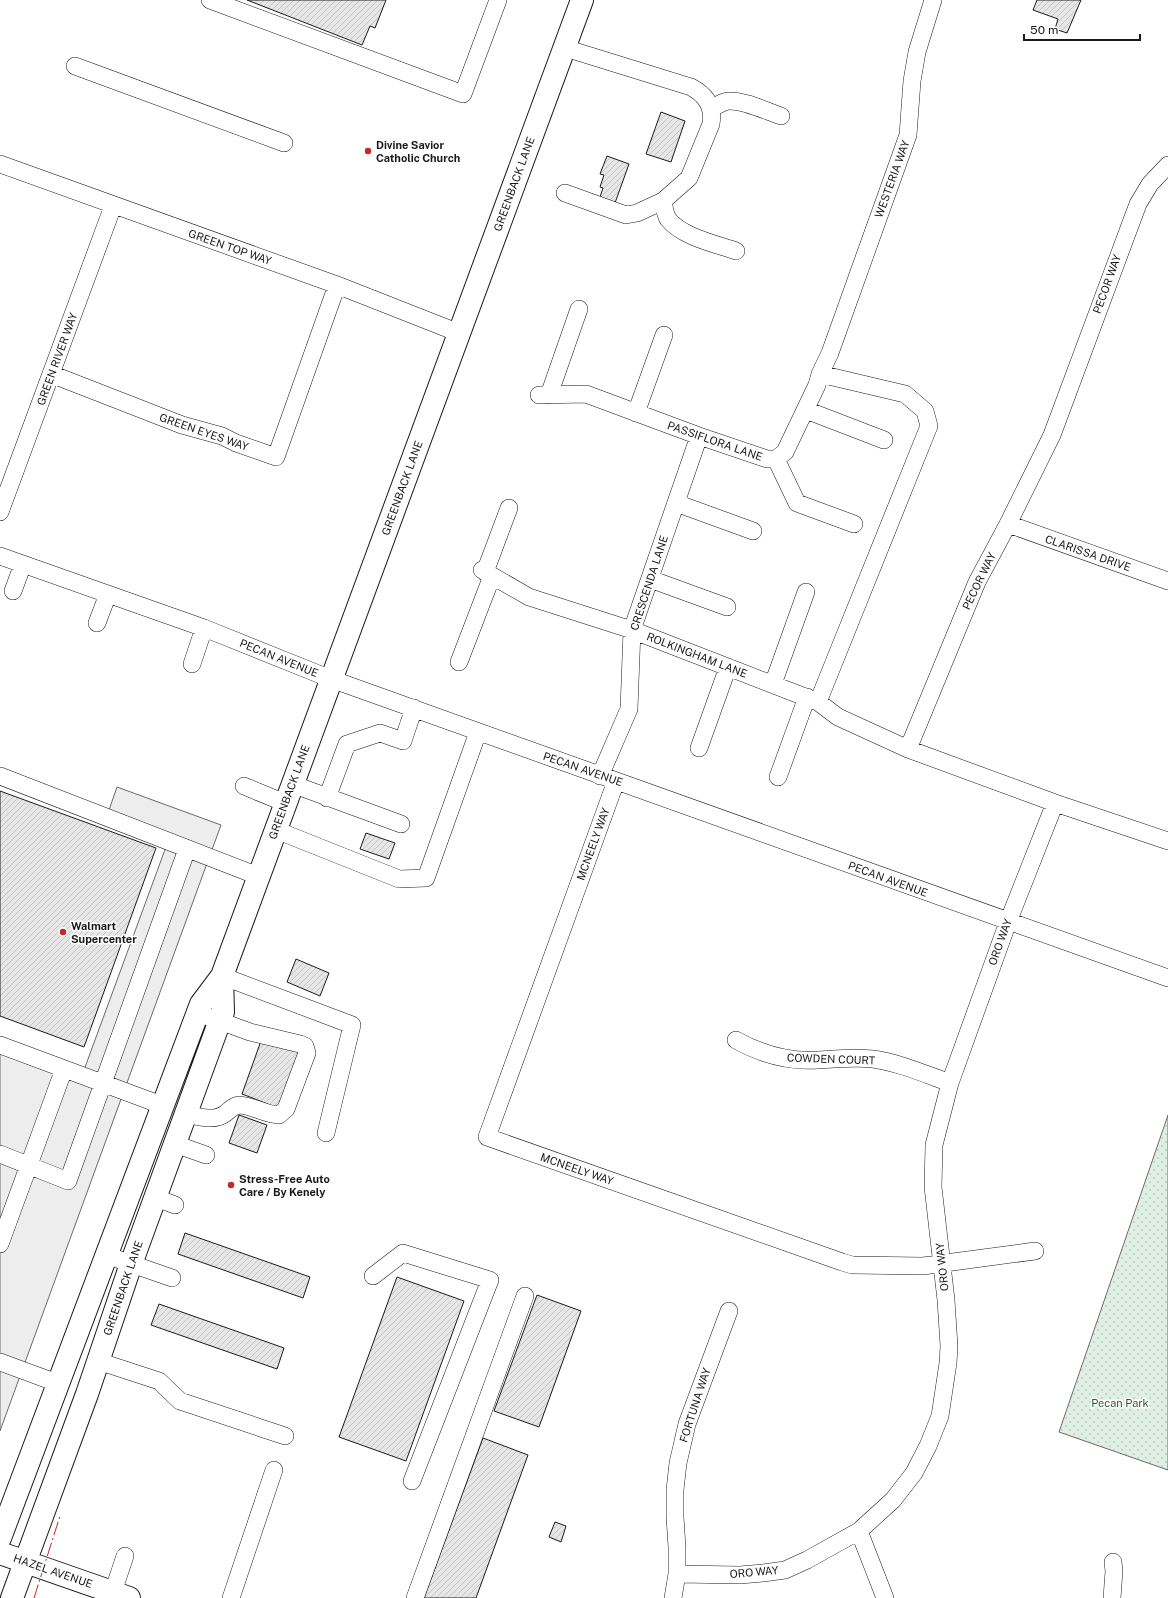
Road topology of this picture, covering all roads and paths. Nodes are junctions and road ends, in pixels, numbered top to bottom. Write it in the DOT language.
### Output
graph roads {
  1 [pos="210,0"];
  2 [pos="498,0"];
  3 [pos="582,0"];
  4 [pos="933,0"];
  5 [pos="565,48"];
  6 [pos="75,66"];
  7 [pos="711,109"];
  8 [pos="781,116"];
  9 [pos="284,143"];
  10 [pos="0,164"];
  11 [pos="1168,165"];
  12 [pos="565,193"];
  13 [pos="663,201"];
  14 [pos="113,206"];
  15 [pos="736,251"];
  16 [pos="337,285"];
  17 [pos="579,309"];
  18 [pos="459,333"];
  19 [pos="664,335"];
  20 [pos="830,353"];
  21 [pos="51,374"];
  22 [pos="820,374"];
  23 [pos="806,410"];
  24 [pos="636,413"];
  25 [pos="699,436"];
  26 [pos="884,440"];
  27 [pos="776,459"];
  28 [pos="676,503"];
  29 [pos="509,508"];
  30 [pos="0,512"];
  31 [pos="854,524"];
  32 [pos="1008,524"];
  33 [pos="753,532"];
  34 [pos="0,556"];
  35 [pos="23,564"];
  36 [pos="486,573"];
  37 [pos="650,579"];
  38 [pos="1168,581"];
  39 [pos="14,591"];
  40 [pos="806,592"];
  41 [pos="108,594"];
  42 [pos="727,607"];
  43 [pos="97,623"];
  44 [pos="204,628"];
  45 [pos="632,630"];
  46 [pos="459,662"];
  47 [pos="192,664"];
  48 [pos="728,667"];
  49 [pos="331,679"];
  50 [pos="773,684"];
  51 [pos="812,700"];
  52 [pos="414,708"];
  53 [pos="478,732"];
  54 [pos="699,748"];
  55 [pos="908,749"];
  56 [pos="0,776"];
  57 [pos="778,777"];
  58 [pos="608,778"];
  59 [pos="244,786"];
  60 [pos="289,794"];
  61 [pos="327,798"];
  62 [pos="1055,803"];
  63 [pos="401,824"];
  64 [pos="276,830"];
  65 [pos="1168,841"];
  66 [pos="187,849"];
  67 [pos="258,876"];
  68 [pos="1008,922"];
  69 [pos="222,976"];
  70 [pos="1168,978"];
  71 [pos="198,1012"];
  72 [pos="220,1021"];
  73 [pos="736,1040"];
  74 [pos="0,1045"];
  75 [pos="186,1046"];
  76 [pos="64,1069"];
  77 [pos="950,1083"];
  78 [pos="103,1084"];
  79 [pos="164,1106"];
  80 [pos="186,1114"];
  81 [pos="326,1132"];
  82 [pos="173,1151"];
  83 [pos="0,1154"];
  84 [pos="206,1155"];
  85 [pos="29,1165"];
  86 [pos="0,1244"];
  87 [pos="1035,1251"];
  88 [pos="106,1255"];
  89 [pos="942,1263"];
  90 [pos="131,1264"];
  91 [pos="373,1276"];
  92 [pos="172,1278"];
  93 [pos="95,1286"];
  94 [pos="525,1296"];
  95 [pos="729,1311"];
  96 [pos="98,1361"];
  97 [pos="0,1362"];
  98 [pos="57,1383"];
  99 [pos="285,1436"];
  100 [pos="274,1470"];
  101 [pos="412,1482"];
  102 [pos="859,1531"];
  103 [pos="0,1538"];
  104 [pos="0,1553"];
  105 [pos="125,1556"];
  106 [pos="25,1561"];
  107 [pos="1113,1562"];
  108 [pos="677,1574"];
  109 [pos="15,1594"];
  110 [pos="121,1595"];
  111 [pos="231,1598"];
  112 [pos="415,1598"];
  113 [pos="673,1598"];
  114 [pos="884,1598"];
  115 [pos="1112,1598"];
  1 -- 2 [label="street"];
  3 -- 5 [label="main road, GREENBACK LANE"];
  4 -- 20 [label="street, WESTERIA WAY"];
  5 -- 7 [label="street"];
  5 -- 18 [label="main road, GREENBACK LANE"];
  6 -- 9 [label="street"];
  7 -- 8 [label="street"];
  7 -- 13 [label="street"];
  10 -- 14 [label="street, GREEN TOP WAY"];
  11 -- 32 [label="street, PECOR WAY"];
  12 -- 13 [label="street"];
  13 -- 15 [label="street"];
  14 -- 16 [label="street, GREEN TOP WAY"];
  14 -- 21 [label="street, GREEN RIVER WAY"];
  16 -- 18 [label="street, GREEN TOP WAY"];
  16 -- 21 [label="street, GREEN EYES WAY"];
  17 -- 24 [label="street, PASSIFLORA LANE"];
  18 -- 49 [label="main road, GREENBACK LANE"];
  19 -- 24 [label="street"];
  20 -- 22 [label="street, PASSIFLORA LANE"];
  21 -- 30 [label="street, GREEN RIVER WAY"];
  22 -- 23 [label="street, PASSIFLORA LANE"];
  22 -- 51 [label="street"];
  23 -- 26 [label="street"];
  23 -- 27 [label="street, PASSIFLORA LANE"];
  24 -- 25 [label="street, PASSIFLORA LANE"];
  25 -- 27 [label="street, PASSIFLORA LANE"];
  25 -- 28 [label="street, CRESCENDA LANE"];
  27 -- 31 [label="street"];
  28 -- 33 [label="street"];
  28 -- 37 [label="street, CRESCENDA LANE"];
  29 -- 36 [label="street"];
  32 -- 38 [label="street, CLARISSA DRIVE"];
  32 -- 55 [label="street, PECOR WAY"];
  34 -- 35 [label="street, PECAN AVENUE"];
  35 -- 39 [label="street"];
  35 -- 41 [label="street, PECAN AVENUE"];
  36 -- 45 [label="street, ROLKINGHAM LANE"];
  36 -- 46 [label="street"];
  37 -- 42 [label="street"];
  37 -- 45 [label="street, CRESCENDA LANE"];
  40 -- 50 [label="street"];
  41 -- 43 [label="street"];
  41 -- 44 [label="street, PECAN AVENUE"];
  44 -- 47 [label="street"];
  44 -- 49 [label="street, PECAN AVENUE"];
  45 -- 48 [label="street, ROLKINGHAM LANE"];
  45 -- 58 [label="street, CRESCENDA LANE"];
  48 -- 50 [label="street, ROLKINGHAM LANE"];
  48 -- 54 [label="street"];
  49 -- 52 [label="street, PECAN AVENUE"];
  49 -- 60 [label="main road, GREENBACK LANE"];
  50 -- 51 [label="street, ROLKINGHAM LANE"];
  51 -- 55 [label="street, ROLKINGHAM LANE"];
  51 -- 57 [label="street"];
  52 -- 53 [label="street, PECAN AVENUE"];
  52 -- 61 [label="street"];
  53 -- 58 [label="street, PECAN AVENUE"];
  53 -- 64 [label="street"];
  55 -- 62 [label="street"];
  56 -- 66 [label="street"];
  58 -- 68 [label="street, PECAN AVENUE"];
  58 -- 89 [label="street, MCNEELY WAY"];
  59 -- 60 [label="street"];
  60 -- 61 [label="street"];
  60 -- 64 [label="main road, GREENBACK LANE"];
  61 -- 63 [label="street"];
  62 -- 65 [label="street"];
  62 -- 68 [label="street, ORO WAY"];
  64 -- 67 [label="main road, GREENBACK LANE"];
  66 -- 67 [label="street"];
  66 -- 78 [label="street"];
  67 -- 69 [label="main road, GREENBACK LANE"];
  68 -- 70 [label="street, PECAN AVENUE"];
  68 -- 77 [label="street, ORO WAY"];
  69 -- 71 [label="main road, GREENBACK LANE"];
  69 -- 72 [label="main road, GREENBACK LANE"];
  69 -- 81 [label="street"];
  71 -- 72 [label="street"];
  71 -- 75 [label="main road, GREENBACK LANE"];
  72 -- 80 [label="main road, GREENBACK LANE"];
  72 -- 80 [label="street"];
  73 -- 77 [label="street, COWDEN COURT"];
  74 -- 76 [label="street"];
  75 -- 79 [label="main road, GREENBACK LANE"];
  75 -- 80 [label="main road"];
  76 -- 78 [label="street"];
  76 -- 85 [label="street"];
  77 -- 89 [label="street, ORO WAY"];
  78 -- 79 [label="street"];
  78 -- 85 [label="street"];
  79 -- 82 [label="main road"];
  79 -- 88 [label="main road, GREENBACK LANE"];
  80 -- 82 [label="main road, GREENBACK LANE"];
  82 -- 84 [label="street"];
  82 -- 90 [label="main road, GREENBACK LANE"];
  83 -- 85 [label="street"];
  85 -- 86 [label="street"];
  87 -- 89 [label="street, MCNEELY WAY"];
  88 -- 90 [label="street"];
  88 -- 93 [label="main road, GREENBACK LANE"];
  89 -- 102 [label="street, ORO WAY"];
  90 -- 92 [label="street"];
  90 -- 96 [label="main road, GREENBACK LANE"];
  91 -- 101 [label="street"];
  93 -- 96 [label="main road"];
  93 -- 98 [label="main road, GREENBACK LANE"];
  94 -- 112 [label="street"];
  95 -- 108 [label="street, FORTUNA WAY"];
  96 -- 99 [label="street"];
  96 -- 106 [label="main road, GREENBACK LANE"];
  97 -- 98 [label="street"];
  98 -- 103 [label="main road, GREENBACK LANE"];
  100 -- 111 [label="street"];
  102 -- 108 [label="street, ORO WAY"];
  102 -- 114 [label="street"];
  104 -- 106 [label="main road, HAZEL AVENUE"];
  105 -- 110 [label="street"];
  106 -- 109 [label="main road, GREENBACK LANE"];
  106 -- 110 [label="main road, HAZEL AVENUE"];
  107 -- 115 [label="street"];
  108 -- 113 [label="street, FORTUNA WAY"];
}
